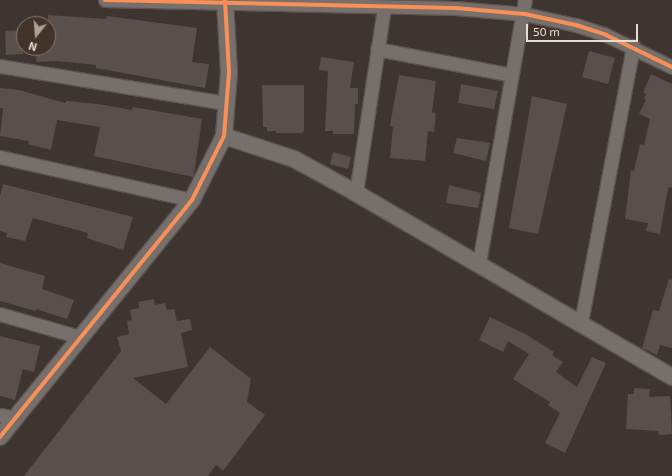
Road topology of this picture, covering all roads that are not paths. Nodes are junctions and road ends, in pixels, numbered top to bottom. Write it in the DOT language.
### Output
graph roads {
  1 [pos="105,0"];
  2 [pos="525,0"];
  3 [pos="225,2"];
  4 [pos="384,7"];
  5 [pos="525,14"];
  6 [pos="633,46"];
  7 [pos="377,49"];
  8 [pos="0,66"];
  9 [pos="672,67"];
  10 [pos="512,75"];
  11 [pos="227,103"];
  12 [pos="224,136"];
  13 [pos="0,157"];
  14 [pos="356,192"];
  15 [pos="192,200"];
  16 [pos="479,263"];
  17 [pos="0,314"];
  18 [pos="581,322"];
  19 [pos="80,337"];
  20 [pos="672,377"];
  21 [pos="7,417"];
  22 [pos="0,437"];
  1 -- 3 [label="street"];
  2 -- 5 [label="street"];
  3 -- 4 [label="street"];
  3 -- 11 [label="street"];
  4 -- 5 [label="street"];
  4 -- 7 [label="street"];
  5 -- 6 [label="street"];
  5 -- 10 [label="street"];
  6 -- 9 [label="street"];
  6 -- 18 [label="street"];
  7 -- 10 [label="street"];
  7 -- 14 [label="street"];
  8 -- 11 [label="street"];
  10 -- 16 [label="street"];
  11 -- 12 [label="street"];
  12 -- 14 [label="street"];
  12 -- 15 [label="street"];
  13 -- 15 [label="street"];
  14 -- 16 [label="street"];
  15 -- 19 [label="street"];
  16 -- 18 [label="street"];
  17 -- 19 [label="street"];
  18 -- 20 [label="street"];
  19 -- 21 [label="street"];
  21 -- 22 [label="street"];
}
